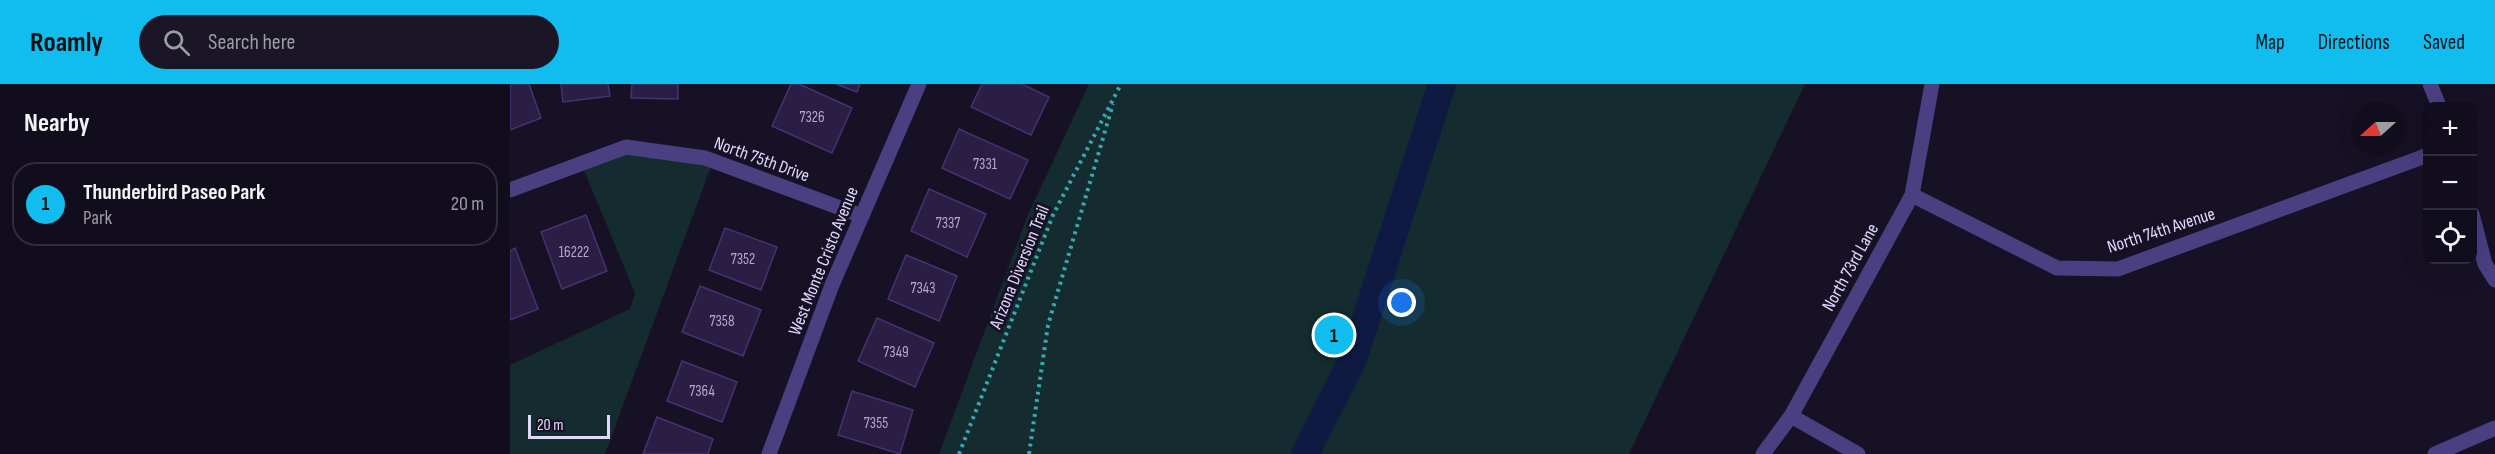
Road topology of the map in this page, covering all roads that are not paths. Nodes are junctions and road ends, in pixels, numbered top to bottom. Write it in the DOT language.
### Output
graph roads {
  1 [pos="919,84"];
  2 [pos="1932,84"];
  3 [pos="2430,84"];
  4 [pos="2437,102"];
  5 [pos="2424,156"];
  6 [pos="510,190"];
  7 [pos="1912,195"];
  8 [pos="862,216"];
  9 [pos="2477,233"];
  10 [pos="2495,280"];
  11 [pos="1791,416"];
  12 [pos="2495,428"];
  13 [pos="769,454"];
  14 [pos="1763,454"];
  15 [pos="1858,454"];
  16 [pos="2434,454"];
  1 -- 8 [label="street, West Monte Cristo Avenue"];
  2 -- 7 [label="street, North 73rd Lane"];
  3 -- 4 [label="street"];
  5 -- 7 [label="street, North 74th Avenue"];
  6 -- 8 [label="street, North 75th Drive"];
  7 -- 11 [label="street, North 73rd Lane"];
  8 -- 13 [label="street, West Monte Cristo Avenue"];
  9 -- 10 [label="street"];
  11 -- 14 [label="street, North 73rd Lane"];
  11 -- 15 [label="street"];
  12 -- 16 [label="street"];
}
